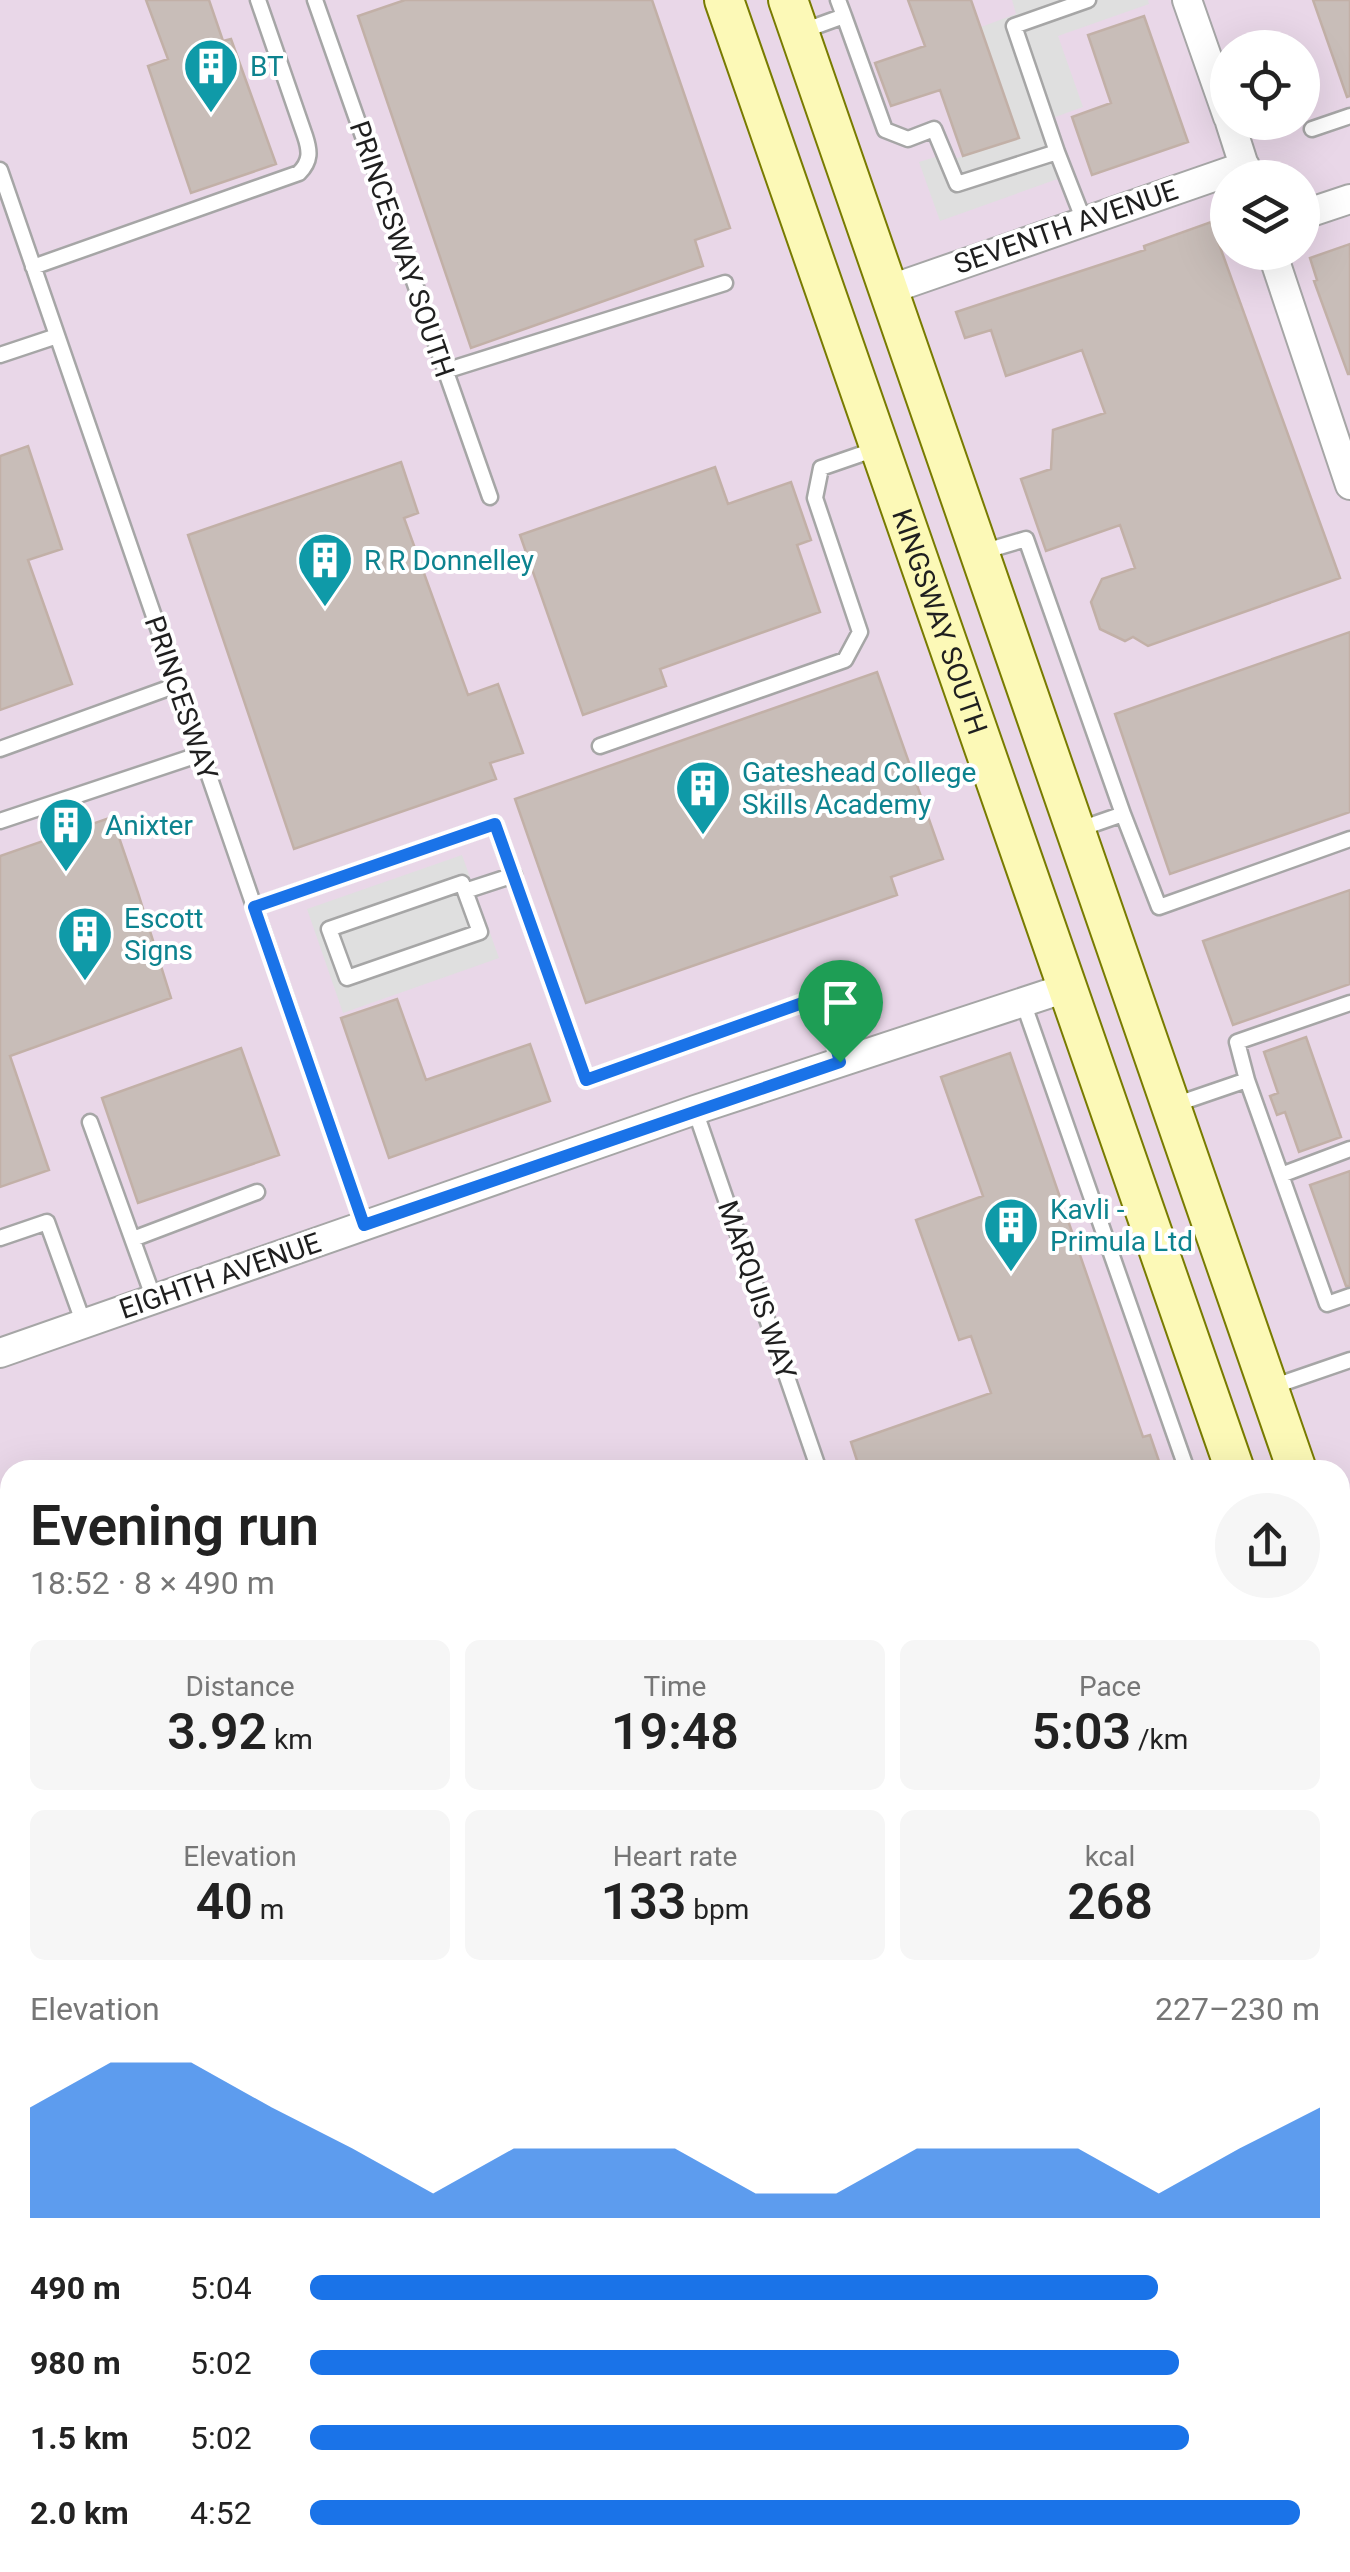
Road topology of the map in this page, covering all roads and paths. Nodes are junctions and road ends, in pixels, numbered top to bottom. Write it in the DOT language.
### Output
graph roads {
  1 [pos="258,0"];
  2 [pos="315,0"];
  3 [pos="724,0"];
  4 [pos="838,0"];
  5 [pos="1088,0"];
  6 [pos="1187,0"];
  7 [pos="794,16"];
  8 [pos="844,16"];
  9 [pos="1210,67"];
  10 [pos="1350,116"];
  11 [pos="1320,125"];
  12 [pos="1057,152"];
  13 [pos="0,170"];
  14 [pos="1210,183"];
  15 [pos="1350,199"];
  16 [pos="1320,209"];
  17 [pos="1084,221"];
  18 [pos="34,266"];
  19 [pos="1278,270"];
  20 [pos="725,283"];
  21 [pos="888,290"];
  22 [pos="58,336"];
  23 [pos="0,356"];
  24 [pos="445,371"];
  25 [pos="880,448"];
  26 [pos="1350,485"];
  27 [pos="490,497"];
  28 [pos="978,553"];
  29 [pos="177,685"];
  30 [pos="600,746"];
  31 [pos="0,748"];
  32 [pos="201,754"];
  33 [pos="1122,814"];
  34 [pos="0,821"];
  35 [pos="1074,831"];
  36 [pos="1350,840"];
  37 [pos="514,875"];
  38 [pos="465,891"];
  39 [pos="254,907"];
  40 [pos="1066,988"];
  41 [pos="1023,1002"];
  42 [pos="1350,1003"];
  43 [pos="840,1062"];
  44 [pos="1248,1080"];
  45 [pos="1170,1106"];
  46 [pos="695,1110"];
  47 [pos="90,1122"];
  48 [pos="1350,1148"];
  49 [pos="1281,1175"];
  50 [pos="257,1192"];
  51 [pos="364,1225"];
  52 [pos="0,1238"];
  53 [pos="133,1239"];
  54 [pos="1350,1296"];
  55 [pos="154,1299"];
  56 [pos="84,1324"];
  57 [pos="0,1353"];
  58 [pos="1350,1360"];
  59 [pos="1269,1388"];
  60 [pos="816,1460"];
  61 [pos="1184,1460"];
  62 [pos="1231,1460"];
  63 [pos="1294,1460"];
  1 -- 18 [label="lane"];
  2 -- 24 [label="lane, PRINCESWAY SOUTH"];
  3 -- 25 [label="street, KINGSWAY SOUTH"];
  4 -- 8 [label="lane"];
  5 -- 12 [label="lane"];
  6 -- 9 [label="street"];
  7 -- 8 [label="lane"];
  7 -- 21 [label="street"];
  8 -- 12 [label="lane"];
  10 -- 11 [label="lane"];
  12 -- 17 [label="lane"];
  13 -- 18 [label="lane, PRINCESWAY"];
  14 -- 17 [label="street, SEVENTH AVENUE"];
  15 -- 16 [label="street"];
  17 -- 21 [label="street, SEVENTH AVENUE"];
  18 -- 22 [label="lane, PRINCESWAY"];
  19 -- 26 [label="street"];
  20 -- 24 [label="lane"];
  21 -- 28 [label="street"];
  22 -- 23 [label="lane"];
  22 -- 29 [label="lane, PRINCESWAY"];
  24 -- 27 [label="lane, PRINCESWAY SOUTH"];
  25 -- 30 [label="lane"];
  25 -- 40 [label="street, KINGSWAY SOUTH"];
  28 -- 33 [label="lane"];
  28 -- 35 [label="street"];
  29 -- 31 [label="lane"];
  29 -- 32 [label="lane, PRINCESWAY"];
  32 -- 34 [label="lane"];
  32 -- 39 [label="lane, PRINCESWAY"];
  33 -- 35 [label="lane"];
  33 -- 36 [label="lane"];
  35 -- 45 [label="street"];
  37 -- 38 [label="lane"];
  37 -- 39 [label="lane"];
  37 -- 43 [label="lane"];
  38 -- 38 [label="lane"];
  39 -- 51 [label="lane, PRINCESWAY"];
  40 -- 41 [label="street, EIGHTH AVENUE"];
  40 -- 62 [label="street, KINGSWAY SOUTH"];
  41 -- 43 [label="street, EIGHTH AVENUE"];
  41 -- 61 [label="lane"];
  42 -- 44 [label="lane"];
  43 -- 46 [label="street, EIGHTH AVENUE"];
  44 -- 45 [label="lane"];
  44 -- 49 [label="lane"];
  45 -- 59 [label="street"];
  46 -- 51 [label="street, EIGHTH AVENUE"];
  46 -- 60 [label="lane, MARQUIS WAY"];
  47 -- 53 [label="lane"];
  48 -- 49 [label="lane"];
  49 -- 54 [label="lane"];
  50 -- 53 [label="lane"];
  51 -- 55 [label="street, EIGHTH AVENUE"];
  52 -- 56 [label="lane"];
  53 -- 55 [label="lane"];
  55 -- 56 [label="street, EIGHTH AVENUE"];
  56 -- 57 [label="street, EIGHTH AVENUE"];
  58 -- 59 [label="lane"];
  59 -- 63 [label="street"];
}
